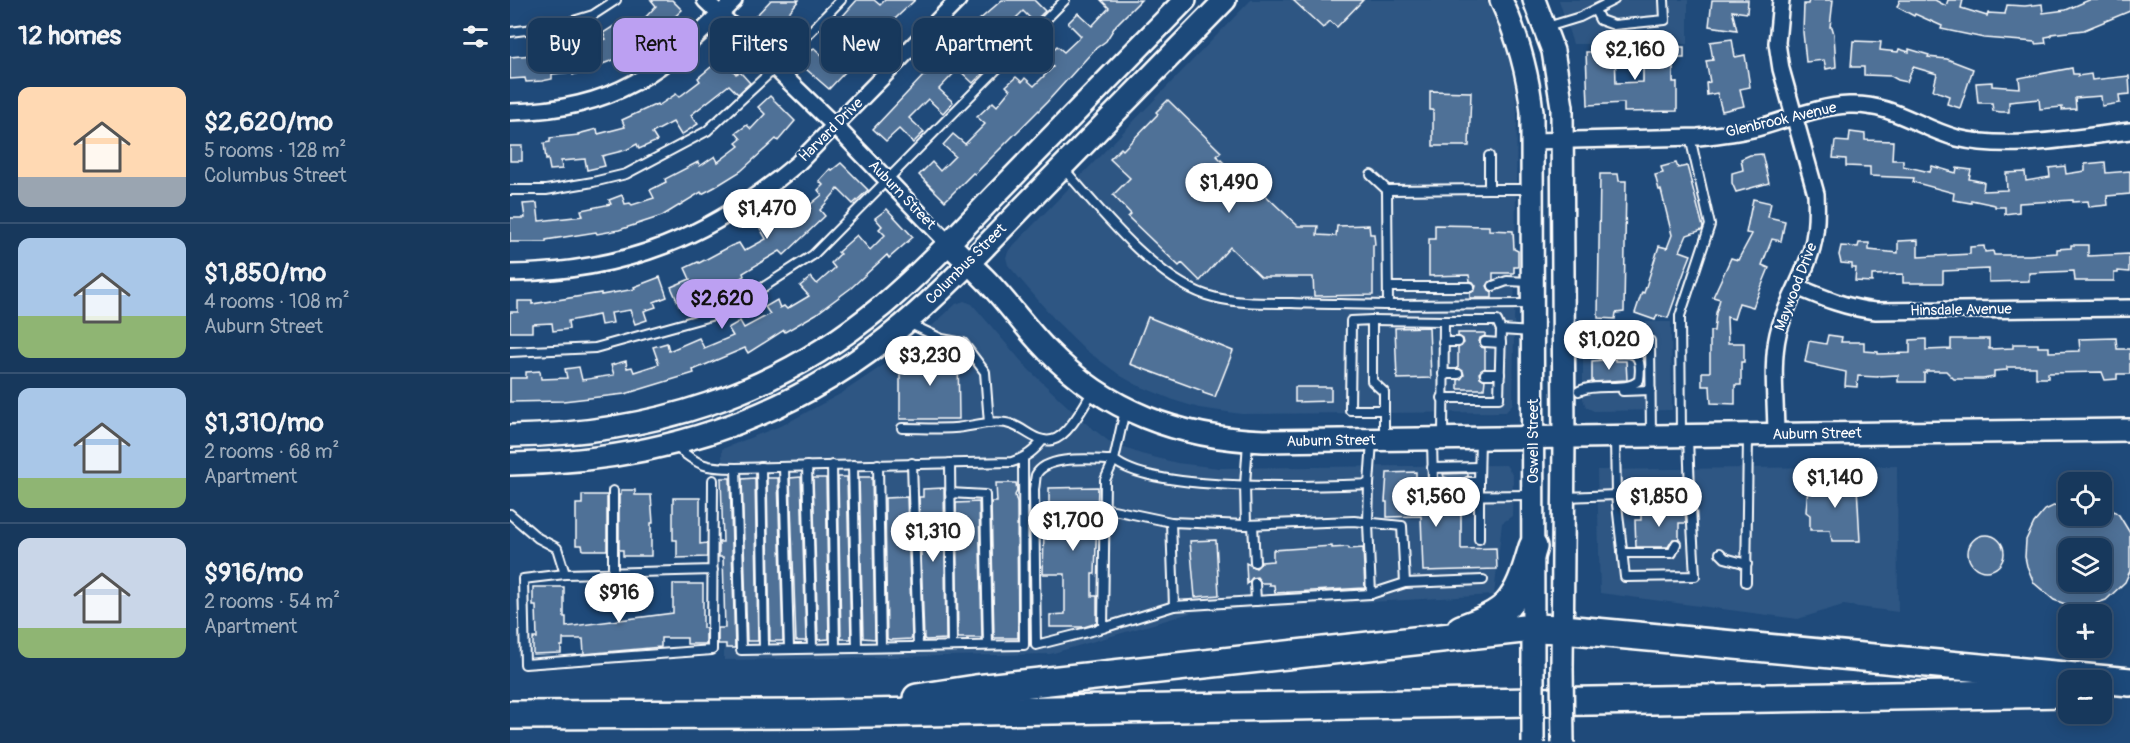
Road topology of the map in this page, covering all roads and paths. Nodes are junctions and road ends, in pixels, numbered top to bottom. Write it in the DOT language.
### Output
graph roads {
  1 [pos="616,0"];
  2 [pos="705,0"];
  3 [pos="734,0"];
  4 [pos="841,0"];
  5 [pos="958,0"];
  6 [pos="1065,0"];
  7 [pos="1185,0"];
  8 [pos="1225,0"];
  9 [pos="1501,0"];
  10 [pos="1534,0"];
  11 [pos="1614,0"];
  12 [pos="1664,0"];
  13 [pos="1781,0"];
  14 [pos="1595,10"];
  15 [pos="720,14"];
  16 [pos="724,18"];
  17 [pos="1545,28"];
  18 [pos="510,32"];
  19 [pos="809,33"];
  20 [pos="771,72"];
  21 [pos="779,72"];
  22 [pos="510,112"];
  23 [pos="1794,117"];
  24 [pos="835,126"];
  25 [pos="2130,131"];
  26 [pos="1690,137"];
  27 [pos="1533,141"];
  28 [pos="1563,141"];
  29 [pos="1488,156"];
  30 [pos="1062,166"];
  31 [pos="1371,175"];
  32 [pos="888,181"];
  33 [pos="1489,189"];
  34 [pos="1533,189"];
  35 [pos="510,190"];
  36 [pos="1387,190"];
  37 [pos="948,243"];
  38 [pos="968,263"];
  39 [pos="510,273"];
  40 [pos="1533,282"];
  41 [pos="1493,286"];
  42 [pos="1388,287"];
  43 [pos="1470,287"];
  44 [pos="1797,287"];
  45 [pos="1533,304"];
  46 [pos="1388,305"];
  47 [pos="2130,308"];
  48 [pos="1372,320"];
  49 [pos="1444,321"];
  50 [pos="906,322"];
  51 [pos="1501,330"];
  52 [pos="1533,332"];
  53 [pos="1443,342"];
  54 [pos="1458,342"];
  55 [pos="1485,342"];
  56 [pos="1501,343"];
  57 [pos="1564,343"];
  58 [pos="1587,343"];
  59 [pos="510,352"];
  60 [pos="1443,374"];
  61 [pos="1458,374"];
  62 [pos="1485,374"];
  63 [pos="1500,374"];
  64 [pos="1094,390"];
  65 [pos="1651,390"];
  66 [pos="1572,391"];
  67 [pos="1442,398"];
  68 [pos="1126,409"];
  69 [pos="1384,410"];
  70 [pos="989,423"];
  71 [pos="902,428"];
  72 [pos="2130,430"];
  73 [pos="1748,435"];
  74 [pos="1776,435"];
  75 [pos="510,436"];
  76 [pos="1685,436"];
  77 [pos="1651,437"];
  78 [pos="1479,438"];
  79 [pos="1533,438"];
  80 [pos="1615,438"];
  81 [pos="1437,439"];
  82 [pos="1564,439"];
  83 [pos="1043,440"];
  84 [pos="1378,440"];
  85 [pos="1248,441"];
  86 [pos="673,444"];
  87 [pos="1023,458"];
  88 [pos="1114,460"];
  89 [pos="950,462"];
  90 [pos="912,463"];
  91 [pos="510,464"];
  92 [pos="878,464"];
  93 [pos="832,465"];
  94 [pos="853,465"];
  95 [pos="807,466"];
  96 [pos="760,467"];
  97 [pos="784,467"];
  98 [pos="1479,467"];
  99 [pos="736,468"];
  100 [pos="1432,468"];
  101 [pos="713,480"];
  102 [pos="1748,480"];
  103 [pos="1468,482"];
  104 [pos="1479,482"];
  105 [pos="1433,483"];
  106 [pos="1444,483"];
  107 [pos="1369,484"];
  108 [pos="1245,485"];
  109 [pos="1690,490"];
  110 [pos="613,491"];
  111 [pos="1676,491"];
  112 [pos="950,493"];
  113 [pos="1479,495"];
  114 [pos="1533,495"];
  115 [pos="1616,495"];
  116 [pos="1740,495"];
  117 [pos="1564,497"];
  118 [pos="1676,501"];
  119 [pos="1104,508"];
  120 [pos="510,514"];
  121 [pos="1171,522"];
  122 [pos="1368,523"];
  123 [pos="1249,525"];
  124 [pos="1479,539"];
  125 [pos="1676,544"];
  126 [pos="1533,547"];
  127 [pos="1622,553"];
  128 [pos="1720,553"];
  129 [pos="1255,562"];
  130 [pos="1747,564"];
  131 [pos="713,570"];
  132 [pos="613,572"];
  133 [pos="565,574"];
  134 [pos="1483,580"];
  135 [pos="1746,582"];
  136 [pos="1255,583"];
  137 [pos="1405,583"];
  138 [pos="1371,594"];
  139 [pos="1256,601"];
  140 [pos="1174,606"];
  141 [pos="1103,628"];
  142 [pos="1533,628"];
  143 [pos="1563,629"];
  144 [pos="1437,639"];
  145 [pos="988,645"];
  146 [pos="918,646"];
  147 [pos="952,646"];
  148 [pos="858,647"];
  149 [pos="881,647"];
  150 [pos="812,648"];
  151 [pos="835,648"];
  152 [pos="764,649"];
  153 [pos="789,649"];
  154 [pos="2130,682"];
  155 [pos="2130,692"];
  156 [pos="2058,693"];
  157 [pos="2112,693"];
  158 [pos="807,714"];
  159 [pos="510,715"];
  160 [pos="1533,743"];
  161 [pos="1563,743"];
  1 -- 18 [label="lane"];
  2 -- 15 [label="street, Auburn Street"];
  3 -- 15 [label="street"];
  4 -- 19 [label="lane"];
  5 -- 24 [label="street, Harvard Drive"];
  6 -- 32 [label="lane"];
  7 -- 37 [label="main road, Columbus Street"];
  8 -- 30 [label="main road, Columbus Street"];
  9 -- 27 [label="main road, Oswell Street"];
  10 -- 17 [label="main road, Oswell Street"];
  11 -- 14 [label="lane"];
  12 -- 14 [label="lane"];
  13 -- 23 [label="street, Maywood Drive"];
  14 -- 17 [label="lane"];
  15 -- 16 [label="street, Auburn Street"];
  15 -- 22 [label="street"];
  17 -- 28 [label="main road, Oswell Street"];
  20 -- 35 [label="lane"];
  21 -- 24 [label="street, Auburn Street"];
  23 -- 25 [label="street, Glenbrook Avenue"];
  23 -- 26 [label="street, Glenbrook Avenue"];
  23 -- 44 [label="street, Maywood Drive"];
  24 -- 32 [label="street, Auburn Street"];
  24 -- 39 [label="street, Harvard Drive"];
  26 -- 28 [label="street, Glenbrook Avenue"];
  26 -- 76 [label="lane"];
  27 -- 28 [label="street, Glenbrook Avenue"];
  27 -- 34 [label="main road, Oswell Street"];
  28 -- 57 [label="main road, Oswell Street"];
  29 -- 33 [label="lane"];
  30 -- 38 [label="main road, Columbus Street"];
  30 -- 46 [label="lane"];
  31 -- 36 [label="lane"];
  32 -- 37 [label="street, Auburn Street"];
  32 -- 59 [label="lane"];
  33 -- 34 [label="lane"];
  33 -- 36 [label="lane"];
  34 -- 40 [label="main road, Oswell Street"];
  36 -- 42 [label="lane"];
  37 -- 38 [label="main road, Auburn Street"];
  37 -- 75 [label="main road, Columbus Street"];
  38 -- 50 [label="main road, Columbus Street"];
  38 -- 64 [label="main road, Auburn Street"];
  40 -- 41 [label="lane"];
  40 -- 45 [label="main road, Oswell Street"];
  42 -- 43 [label="lane"];
  42 -- 46 [label="lane"];
  44 -- 47 [label="street, Hinsdale Avenue"];
  44 -- 74 [label="street, Maywood Drive"];
  45 -- 46 [label="lane"];
  45 -- 52 [label="main road, Oswell Street"];
  48 -- 49 [label="lane"];
  48 -- 69 [label="lane"];
  48 -- 69 [label="lane"];
  49 -- 51 [label="lane"];
  49 -- 53 [label="lane"];
  50 -- 70 [label="lane"];
  50 -- 86 [label="main road, Columbus Street"];
  51 -- 52 [label="lane"];
  51 -- 56 [label="lane"];
  52 -- 79 [label="main road, Oswell Street"];
  53 -- 54 [label="lane"];
  53 -- 60 [label="lane"];
  55 -- 56 [label="lane"];
  56 -- 63 [label="lane"];
  57 -- 58 [label="lane"];
  57 -- 66 [label="main road, Oswell Street"];
  58 -- 65 [label="lane"];
  58 -- 66 [label="lane"];
  60 -- 61 [label="lane"];
  60 -- 67 [label="lane"];
  62 -- 63 [label="lane"];
  63 -- 67 [label="lane"];
  64 -- 68 [label="main road, Auburn Street"];
  64 -- 83 [label="lane"];
  65 -- 66 [label="lane"];
  65 -- 77 [label="lane"];
  66 -- 82 [label="main road, Oswell Street"];
  67 -- 81 [label="lane"];
  68 -- 85 [label="main road, Auburn Street"];
  68 -- 88 [label="lane"];
  69 -- 84 [label="lane"];
  70 -- 71 [label="lane"];
  70 -- 83 [label="lane"];
  72 -- 74 [label="main road, Auburn Street"];
  73 -- 74 [label="main road, Auburn Street"];
  73 -- 76 [label="main road, Auburn Street"];
  73 -- 102 [label="lane"];
  76 -- 77 [label="main road, Auburn Street"];
  76 -- 109 [label="lane"];
  77 -- 80 [label="main road, Auburn Street"];
  78 -- 79 [label="main road, Auburn Street"];
  78 -- 81 [label="main road, Auburn Street"];
  78 -- 98 [label="lane"];
  79 -- 82 [label="main road, Auburn Street"];
  79 -- 114 [label="main road, Oswell Street"];
  80 -- 82 [label="main road, Auburn Street"];
  80 -- 115 [label="lane"];
  81 -- 84 [label="main road, Auburn Street"];
  81 -- 100 [label="lane"];
  82 -- 117 [label="main road, Oswell Street"];
  83 -- 87 [label="lane"];
  84 -- 85 [label="main road, Auburn Street"];
  84 -- 107 [label="lane"];
  85 -- 108 [label="lane"];
  86 -- 91 [label="main road, Columbus Street"];
  86 -- 99 [label="lane"];
  87 -- 89 [label="lane"];
  87 -- 145 [label="lane"];
  88 -- 108 [label="lane"];
  88 -- 119 [label="lane"];
  88 -- 141 [label="lane"];
  89 -- 90 [label="lane"];
  89 -- 112 [label="lane"];
  90 -- 92 [label="lane"];
  90 -- 146 [label="lane"];
  92 -- 94 [label="lane"];
  92 -- 149 [label="lane"];
  93 -- 94 [label="lane"];
  93 -- 95 [label="lane"];
  93 -- 151 [label="lane"];
  94 -- 148 [label="lane"];
  95 -- 97 [label="lane"];
  95 -- 150 [label="lane"];
  96 -- 97 [label="lane"];
  96 -- 99 [label="lane"];
  96 -- 152 [label="lane"];
  97 -- 153 [label="lane"];
  98 -- 100 [label="lane"];
  98 -- 104 [label="lane"];
  99 -- 152 [label="lane"];
  100 -- 105 [label="lane"];
  101 -- 131 [label="lane"];
  102 -- 116 [label="lane"];
  102 -- 130 [label="lane"];
  103 -- 104 [label="lane"];
  104 -- 113 [label="lane"];
  105 -- 106 [label="lane"];
  105 -- 113 [label="lane"];
  107 -- 108 [label="lane"];
  107 -- 122 [label="lane"];
  108 -- 123 [label="lane"];
  109 -- 111 [label="lane"];
  109 -- 127 [label="lane"];
  110 -- 132 [label="lane"];
  111 -- 115 [label="lane"];
  111 -- 118 [label="lane"];
  112 -- 145 [label="lane"];
  112 -- 147 [label="lane"];
  113 -- 114 [label="lane"];
  113 -- 124 [label="lane"];
  114 -- 126 [label="main road, Oswell Street"];
  115 -- 117 [label="lane"];
  115 -- 127 [label="lane"];
  117 -- 143 [label="main road, Oswell Street"];
  119 -- 121 [label="lane"];
  119 -- 141 [label="lane"];
  120 -- 133 [label="lane"];
  121 -- 123 [label="lane"];
  121 -- 140 [label="lane"];
  122 -- 123 [label="lane"];
  122 -- 137 [label="lane"];
  122 -- 138 [label="lane"];
  123 -- 129 [label="lane"];
  125 -- 127 [label="lane"];
  126 -- 142 [label="main road, Oswell Street"];
  126 -- 144 [label="highway"];
  128 -- 130 [label="lane"];
  130 -- 135 [label="lane"];
  131 -- 132 [label="lane"];
  131 -- 133 [label="lane"];
  132 -- 133 [label="lane"];
  134 -- 137 [label="lane"];
  136 -- 139 [label="lane"];
  137 -- 138 [label="lane"];
  138 -- 139 [label="lane"];
  139 -- 140 [label="lane"];
  140 -- 141 [label="lane"];
  142 -- 143 [label="highway"];
  142 -- 144 [label="highway"];
  142 -- 160 [label="main road, Oswell Street, bridge"];
  143 -- 154 [label="highway"];
  143 -- 161 [label="main road, Oswell Street, bridge"];
  144 -- 158 [label="highway"];
  145 -- 147 [label="lane"];
  146 -- 147 [label="lane"];
  146 -- 149 [label="lane"];
  148 -- 149 [label="lane"];
  148 -- 151 [label="lane"];
  150 -- 151 [label="lane"];
  150 -- 153 [label="lane"];
  152 -- 153 [label="lane"];
  155 -- 157 [label="highway"];
  156 -- 158 [label="highway"];
  158 -- 159 [label="highway"];
}
